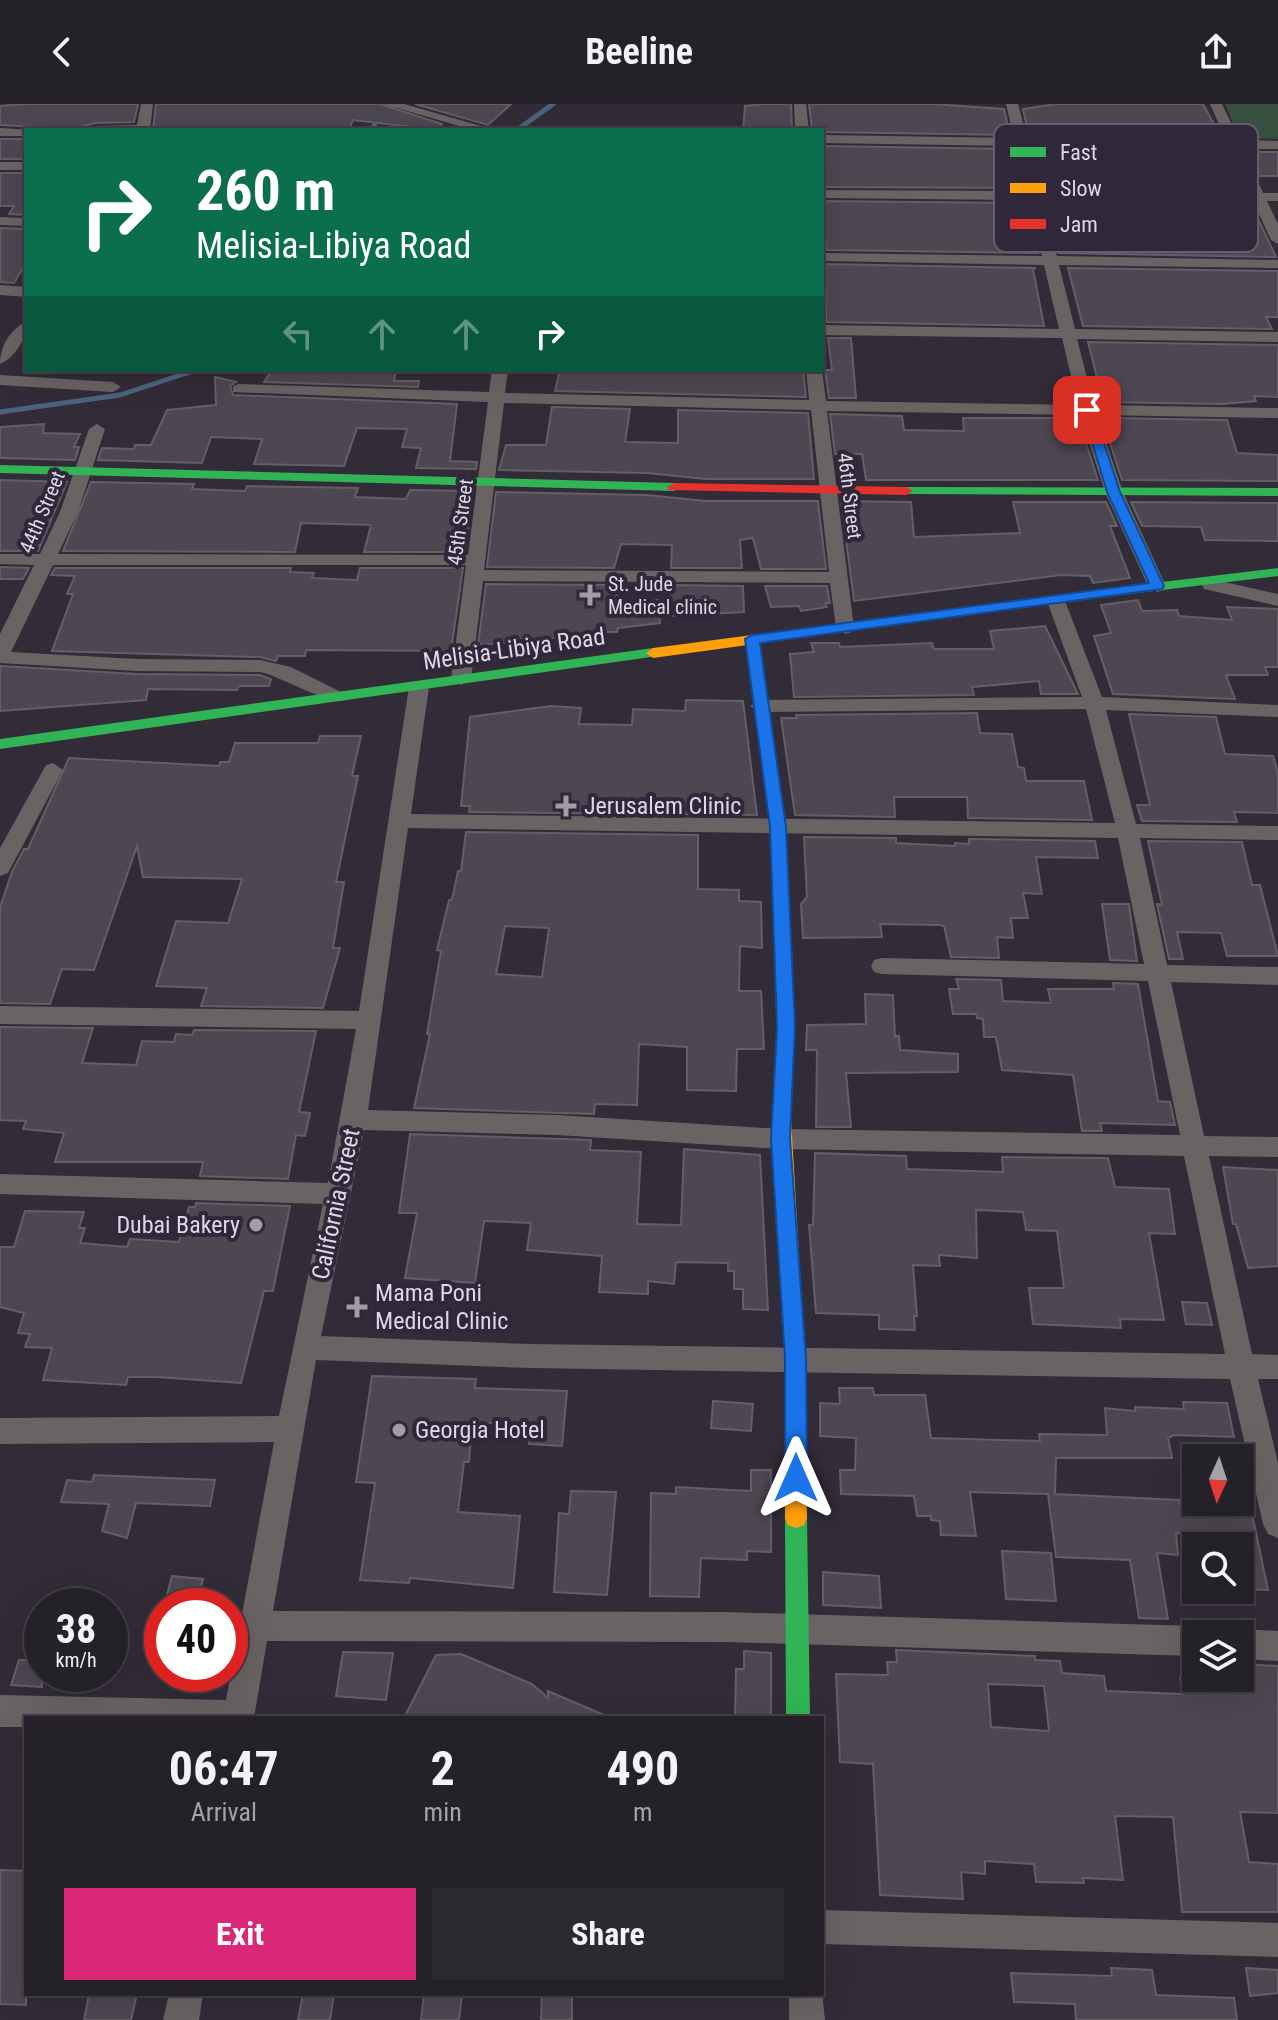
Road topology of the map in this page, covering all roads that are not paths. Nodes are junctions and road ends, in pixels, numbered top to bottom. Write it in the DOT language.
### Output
graph roads {
  1 [pos="147,104"];
  2 [pos="389,104"];
  3 [pos="800,104"];
  4 [pos="1012,104"];
  5 [pos="1216,104"];
  6 [pos="1017,124"];
  7 [pos="1225,124"];
  8 [pos="143,128"];
  9 [pos="480,128"];
  10 [pos="802,128"];
  11 [pos="0,132"];
  12 [pos="24,132"];
  13 [pos="824,139"];
  14 [pos="994,141"];
  15 [pos="1258,145"];
  16 [pos="1278,145"];
  17 [pos="0,166"];
  18 [pos="24,166"];
  19 [pos="824,194"];
  20 [pos="994,195"];
  21 [pos="1258,196"];
  22 [pos="1278,197"];
  23 [pos="0,221"];
  24 [pos="24,222"];
  25 [pos="1278,240"];
  26 [pos="1049,252"];
  27 [pos="824,257"];
  28 [pos="1051,261"];
  29 [pos="1278,264"];
  30 [pos="0,290"];
  31 [pos="24,292"];
  32 [pos="24,329"];
  33 [pos="824,330"];
  34 [pos="1068,335"];
  35 [pos="1278,337"];
  36 [pos="0,359"];
  37 [pos="500,372"];
  38 [pos="814,372"];
  39 [pos="0,380"];
  40 [pos="113,387"];
  41 [pos="239,389"];
  42 [pos="496,397"];
  43 [pos="818,404"];
  44 [pos="1087,410"];
  45 [pos="1278,413"];
  46 [pos="97,429"];
  47 [pos="0,469"];
  48 [pos="83,471"];
  49 [pos="488,480"];
  50 [pos="826,489"];
  51 [pos="1114,492"];
  52 [pos="1278,492"];
  53 [pos="0,559"];
  54 [pos="45,561"];
  55 [pos="476,568"];
  56 [pos="1278,572"];
  57 [pos="838,578"];
  58 [pos="1211,585"];
  59 [pos="1157,586"];
  60 [pos="1278,600"];
  61 [pos="1056,601"];
  62 [pos="845,628"];
  63 [pos="752,639"];
  64 [pos="0,655"];
  65 [pos="461,679"];
  66 [pos="419,687"];
  67 [pos="339,696"];
  68 [pos="1094,703"];
  69 [pos="760,706"];
  70 [pos="1278,711"];
  71 [pos="0,744"];
  72 [pos="53,770"];
  73 [pos="398,821"];
  74 [pos="778,827"];
  75 [pos="1127,830"];
  76 [pos="1278,833"];
  77 [pos="2,859"];
  78 [pos="882,966"];
  79 [pos="1157,973"];
  80 [pos="1278,976"];
  81 [pos="0,1015"];
  82 [pos="370,1020"];
  83 [pos="354,1120"];
  84 [pos="781,1139"];
  85 [pos="1193,1146"];
  86 [pos="1278,1147"];
  87 [pos="0,1184"];
  88 [pos="340,1194"];
  89 [pos="305,1348"];
  90 [pos="795,1358"];
  91 [pos="1241,1366"];
  92 [pos="1278,1367"];
  93 [pos="290,1429"];
  94 [pos="0,1431"];
  95 [pos="1278,1524"];
  96 [pos="256,1626"];
  97 [pos="796,1628"];
  98 [pos="1182,1640"];
  99 [pos="1254,1645"];
  100 [pos="1278,1646"];
  101 [pos="0,1711"];
  102 [pos="198,1716"];
  103 [pos="238,1716"];
  104 [pos="798,1716"];
  105 [pos="824,1927"];
  106 [pos="1278,1940"];
  107 [pos="186,1996"];
  108 [pos="806,1996"];
  109 [pos="181,2020"];
  110 [pos="807,2020"];
  1 -- 8 [label="street"];
  2 -- 9 [label="street"];
  3 -- 10 [label="street"];
  4 -- 6 [label="street"];
  5 -- 7 [label="street"];
  11 -- 12 [label="street"];
  13 -- 14 [label="street"];
  15 -- 16 [label="street"];
  17 -- 18 [label="street"];
  19 -- 20 [label="street"];
  21 -- 22 [label="street"];
  21 -- 25 [label="street"];
  23 -- 24 [label="street"];
  26 -- 28 [label="street"];
  27 -- 28 [label="street"];
  28 -- 29 [label="street"];
  28 -- 34 [label="street"];
  30 -- 31 [label="street"];
  32 -- 36 [label="street"];
  33 -- 34 [label="street"];
  34 -- 35 [label="street"];
  34 -- 44 [label="street"];
  37 -- 42 [label="street, 45th Street"];
  38 -- 43 [label="street, 46th Street"];
  39 -- 40 [label="street"];
  41 -- 42 [label="street"];
  42 -- 43 [label="street"];
  42 -- 49 [label="street, 45th Street"];
  43 -- 44 [label="street"];
  43 -- 50 [label="street, 46th Street"];
  44 -- 45 [label="street"];
  44 -- 51 [label="street"];
  46 -- 48 [label="street, 44th Street"];
  47 -- 48 [label="street"];
  48 -- 49 [label="street"];
  48 -- 54 [label="street, 44th Street"];
  49 -- 50 [label="street"];
  49 -- 55 [label="street, 45th Street"];
  50 -- 51 [label="street"];
  50 -- 57 [label="street, 46th Street"];
  51 -- 52 [label="street"];
  51 -- 59 [label="street"];
  53 -- 54 [label="street"];
  54 -- 55 [label="street"];
  54 -- 64 [label="street, 44th Street"];
  55 -- 57 [label="street"];
  55 -- 65 [label="street, 45th Street"];
  56 -- 58 [label="street, Melisia-Libiya Road"];
  57 -- 62 [label="street, 46th Street"];
  58 -- 59 [label="street, Melisia-Libiya Road"];
  58 -- 60 [label="street"];
  59 -- 61 [label="street, Melisia-Libiya Road"];
  61 -- 62 [label="street, Melisia-Libiya Road"];
  61 -- 68 [label="street"];
  62 -- 63 [label="street, Melisia-Libiya Road"];
  63 -- 65 [label="street, Melisia-Libiya Road"];
  63 -- 69 [label="street"];
  64 -- 67 [label="street"];
  65 -- 66 [label="street, Melisia-Libiya Road"];
  66 -- 67 [label="street, Melisia-Libiya Road"];
  66 -- 73 [label="street, California Street"];
  67 -- 71 [label="street, Melisia-Libiya Road"];
  68 -- 69 [label="street"];
  68 -- 70 [label="street"];
  68 -- 75 [label="street"];
  69 -- 74 [label="street"];
  72 -- 77 [label="street"];
  73 -- 74 [label="street"];
  73 -- 82 [label="street, California Street"];
  74 -- 75 [label="street"];
  74 -- 84 [label="street"];
  75 -- 76 [label="street"];
  75 -- 79 [label="street"];
  78 -- 79 [label="street"];
  79 -- 80 [label="street"];
  79 -- 85 [label="street"];
  81 -- 82 [label="street"];
  82 -- 83 [label="street, California Street"];
  83 -- 84 [label="street"];
  83 -- 88 [label="street, California Street"];
  84 -- 85 [label="street"];
  84 -- 90 [label="street"];
  85 -- 86 [label="street"];
  85 -- 91 [label="street"];
  87 -- 88 [label="street"];
  88 -- 89 [label="street, California Street"];
  89 -- 90 [label="street"];
  89 -- 93 [label="street, California Street"];
  90 -- 91 [label="street"];
  90 -- 97 [label="street"];
  91 -- 92 [label="street"];
  91 -- 95 [label="street"];
  93 -- 94 [label="street"];
  93 -- 96 [label="street, California Street"];
  96 -- 97 [label="street"];
  96 -- 103 [label="street, California Street"];
  97 -- 98 [label="street"];
  97 -- 104 [label="street"];
  99 -- 100 [label="street"];
  101 -- 102 [label="street"];
  105 -- 106 [label="street"];
  107 -- 109 [label="street"];
  108 -- 110 [label="street"];
}
